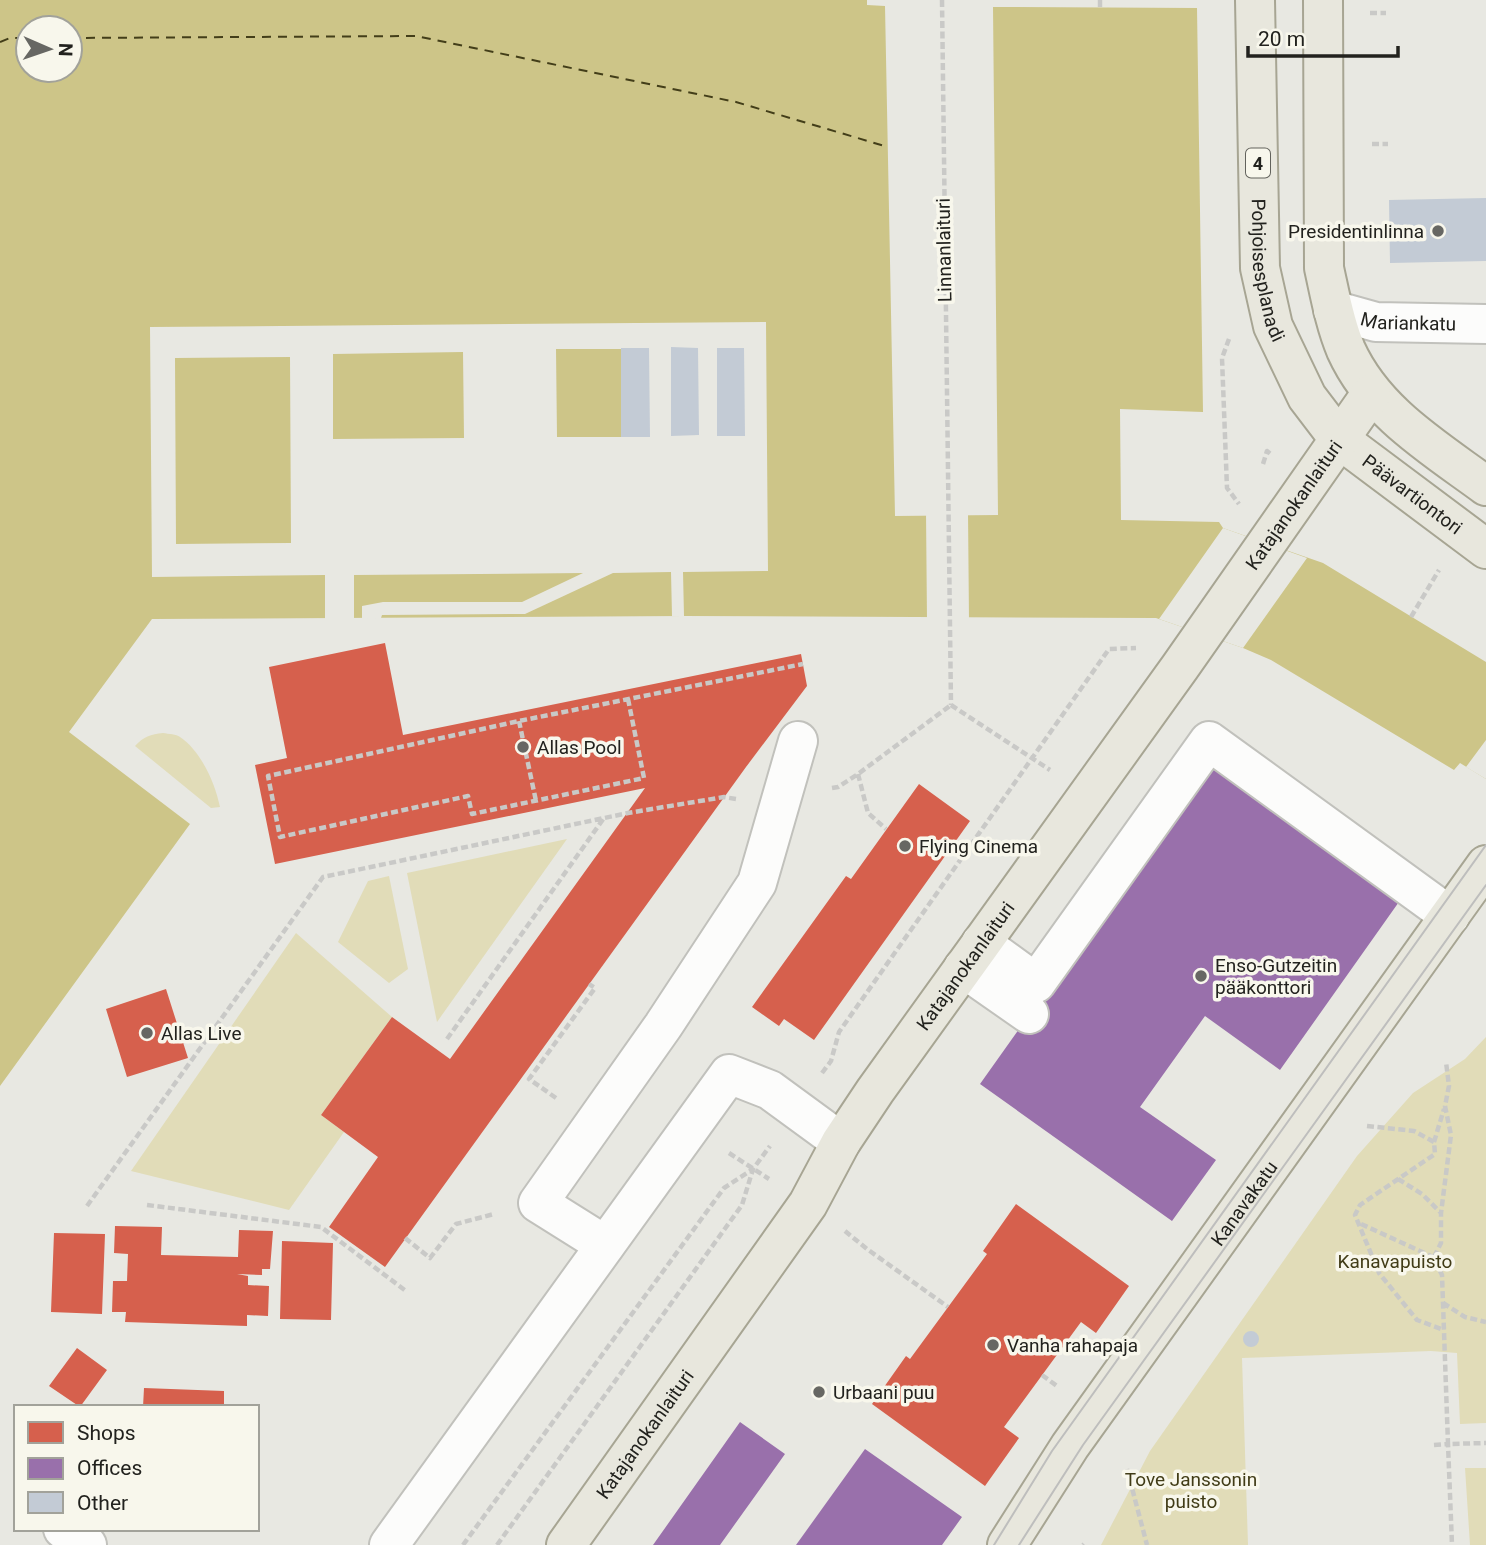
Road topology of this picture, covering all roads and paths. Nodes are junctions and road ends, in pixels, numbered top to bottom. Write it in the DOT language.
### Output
graph roads {
  1 [pos="942,0"];
  2 [pos="1100,0"];
  3 [pos="1255,0"];
  4 [pos="1323,0"];
  5 [pos="1100,8"];
  6 [pos="1370,13"];
  7 [pos="1386,13"];
  8 [pos="1372,144"];
  9 [pos="1388,144"];
  10 [pos="1333,310"];
  11 [pos="1486,324"];
  12 [pos="1230,335"];
  13 [pos="1371,394"];
  14 [pos="1339,439"];
  15 [pos="1486,486"];
  16 [pos="1246,512"];
  17 [pos="1486,549"];
  18 [pos="1432,581"];
  19 [pos="1410,617"];
  20 [pos="1144,648"];
  21 [pos="803,664"];
  22 [pos="628,699"];
  23 [pos="951,705"];
  24 [pos="519,721"];
  25 [pos="798,741"];
  26 [pos="1033,757"];
  27 [pos="1053,772"];
  28 [pos="858,774"];
  29 [pos="838,787"];
  30 [pos="536,801"];
  31 [pos="779,804"];
  32 [pos="605,817"];
  33 [pos="886,830"];
  34 [pos="1481,881"];
  35 [pos="1450,916"];
  36 [pos="972,956"];
  37 [pos="589,984"];
  38 [pos="1029,1014"];
  39 [pos="447,1039"];
  40 [pos="831,1061"];
  41 [pos="1446,1062"];
  42 [pos="1446,1106"];
  43 [pos="594,1124"];
  44 [pos="1367,1126"];
  45 [pos="690,1128"];
  46 [pos="841,1142"];
  47 [pos="1434,1142"];
  48 [pos="753,1169"];
  49 [pos="1398,1178"];
  50 [pos="538,1203"];
  51 [pos="807,1204"];
  52 [pos="147,1205"];
  53 [pos="88,1206"];
  54 [pos="1441,1213"];
  55 [pos="1359,1223"];
  56 [pos="405,1238"];
  57 [pos="605,1245"];
  58 [pos="1433,1258"];
  59 [pos="406,1290"];
  60 [pos="1443,1303"];
  61 [pos="948,1307"];
  62 [pos="1486,1322"];
  63 [pos="1444,1330"];
  64 [pos="1042,1375"];
  65 [pos="1058,1386"];
  66 [pos="1486,1443"];
  67 [pos="1448,1444"];
  68 [pos="1434,1445"];
  69 [pos="1127,1469"];
  70 [pos="66,1531"];
  71 [pos="87,1545"];
  72 [pos="389,1545"];
  73 [pos="463,1545"];
  74 [pos="497,1545"];
  75 [pos="566,1545"];
  76 [pos="1007,1545"];
  77 [pos="1147,1545"];
  78 [pos="1452,1545"];
  1 -- 23 [label="path, Linnanlaituri"];
  2 -- 5 [label="path"];
  3 -- 14 [label="main road, Pohjoisesplanadi / 4"];
  4 -- 10 [label="main road"];
  6 -- 7 [label="path"];
  8 -- 9 [label="path"];
  10 -- 11 [label="street, Mariankatu"];
  10 -- 13 [label="main road"];
  12 -- 16 [label="path"];
  13 -- 14 [label="main road, Katajanokanlaituri"];
  13 -- 15 [label="main road"];
  14 -- 17 [label="main road, Päävartiontori / 4"];
  14 -- 36 [label="main road, Katajanokanlaituri"];
  18 -- 19 [label="path"];
  20 -- 26 [label="path"];
  21 -- 22 [label="path"];
  22 -- 24 [label="path"];
  22 -- 30 [label="path"];
  23 -- 26 [label="path"];
  23 -- 28 [label="path"];
  24 -- 30 [label="path"];
  24 -- 30 [label="path"];
  25 -- 31 [label="street"];
  26 -- 27 [label="path"];
  26 -- 40 [label="path"];
  28 -- 29 [label="path"];
  28 -- 33 [label="path"];
  31 -- 32 [label="path"];
  31 -- 43 [label="street"];
  32 -- 39 [label="path"];
  32 -- 53 [label="path"];
  34 -- 35 [label="main road, Kanavakatu"];
  35 -- 36 [label="street"];
  35 -- 76 [label="main road, Kanavakatu"];
  36 -- 38 [label="street"];
  36 -- 46 [label="main road, Katajanokanlaituri"];
  37 -- 43 [label="path"];
  41 -- 42 [label="path"];
  42 -- 47 [label="path"];
  42 -- 54 [label="path"];
  43 -- 50 [label="street"];
  44 -- 47 [label="path"];
  45 -- 46 [label="street"];
  45 -- 48 [label="path"];
  45 -- 57 [label="street"];
  46 -- 51 [label="main road, Katajanokanlaituri"];
  47 -- 49 [label="path"];
  48 -- 51 [label="path"];
  48 -- 73 [label="path"];
  48 -- 74 [label="path"];
  49 -- 54 [label="path"];
  49 -- 55 [label="path"];
  50 -- 56 [label="path"];
  50 -- 57 [label="street"];
  51 -- 61 [label="path"];
  51 -- 75 [label="main road, Katajanokanlaituri"];
  52 -- 59 [label="path"];
  54 -- 58 [label="path"];
  55 -- 58 [label="path"];
  55 -- 63 [label="path"];
  57 -- 72 [label="street"];
  58 -- 60 [label="path"];
  60 -- 62 [label="path"];
  60 -- 63 [label="path"];
  63 -- 67 [label="path"];
  64 -- 65 [label="path"];
  66 -- 67 [label="path"];
  67 -- 68 [label="path"];
  67 -- 78 [label="path"];
  69 -- 77 [label="path"];
  70 -- 71 [label="street"];
}
